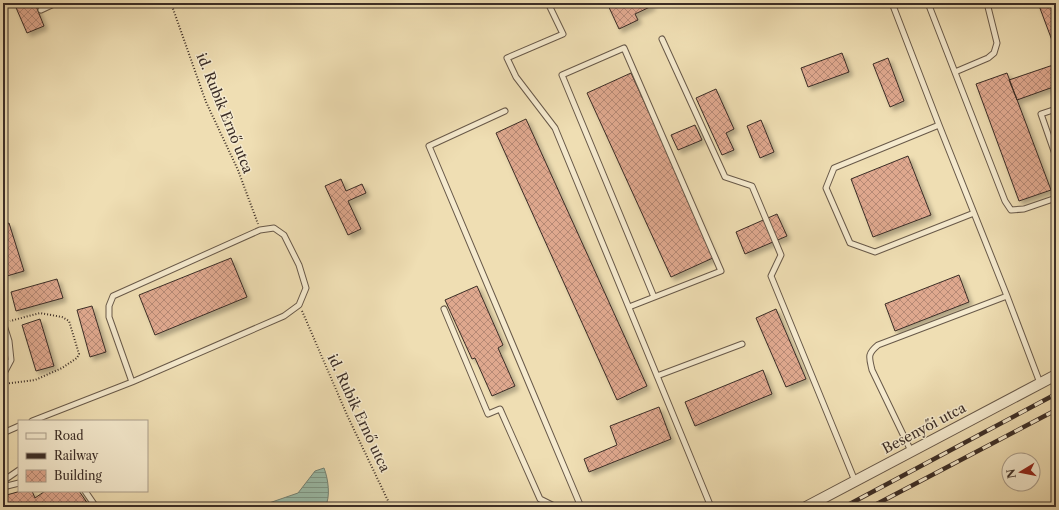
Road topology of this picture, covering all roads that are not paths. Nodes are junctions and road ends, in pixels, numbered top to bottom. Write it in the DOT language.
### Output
graph roads {
  1 [pos="56,3"];
  2 [pos="548,3"];
  3 [pos="892,3"];
  4 [pos="928,3"];
  5 [pos="987,3"];
  6 [pos="41,10"];
  7 [pos="662,38"];
  8 [pos="955,72"];
  9 [pos="1056,109"];
  10 [pos="505,111"];
  11 [pos="939,125"];
  12 [pos="1056,157"];
  13 [pos="1056,198"];
  14 [pos="974,213"];
  15 [pos="1007,296"];
  16 [pos="654,297"];
  17 [pos="629,307"];
  18 [pos="444,309"];
  19 [pos="3,323"];
  20 [pos="742,344"];
  21 [pos="3,375"];
  22 [pos="1056,375"];
  23 [pos="657,376"];
  24 [pos="132,382"];
  25 [pos="1040,383"];
  26 [pos="35,420"];
  27 [pos="18,426"];
  28 [pos="3,433"];
  29 [pos="911,451"];
  30 [pos="18,471"];
  31 [pos="855,481"];
  32 [pos="3,482"];
  33 [pos="18,483"];
  34 [pos="3,486"];
  35 [pos="86,492"];
  36 [pos="96,507"];
  37 [pos="556,507"];
  38 [pos="582,507"];
  39 [pos="711,507"];
  40 [pos="806,507"];
  1 -- 6 [label="lane"];
  2 -- 17 [label="lane"];
  3 -- 11 [label="lane"];
  4 -- 8 [label="lane"];
  5 -- 8 [label="lane"];
  7 -- 31 [label="lane"];
  8 -- 13 [label="lane"];
  9 -- 12 [label="lane"];
  10 -- 38 [label="lane"];
  11 -- 14 [label="lane"];
  11 -- 14 [label="lane"];
  14 -- 15 [label="lane"];
  15 -- 25 [label="lane"];
  15 -- 29 [label="lane"];
  16 -- 16 [label="lane"];
  16 -- 17 [label="lane"];
  17 -- 23 [label="lane"];
  18 -- 37 [label="lane"];
  19 -- 21 [label="lane"];
  20 -- 23 [label="lane"];
  22 -- 25 [label="street, Besenyői utca"];
  23 -- 39 [label="lane"];
  24 -- 24 [label="lane"];
  24 -- 26 [label="lane"];
  25 -- 29 [label="street, Besenyői utca"];
  27 -- 28 [label="lane"];
  29 -- 31 [label="street, Besenyői utca"];
  30 -- 32 [label="lane"];
  31 -- 40 [label="street, Besenyői utca"];
  33 -- 34 [label="lane"];
  35 -- 36 [label="lane"];
}
